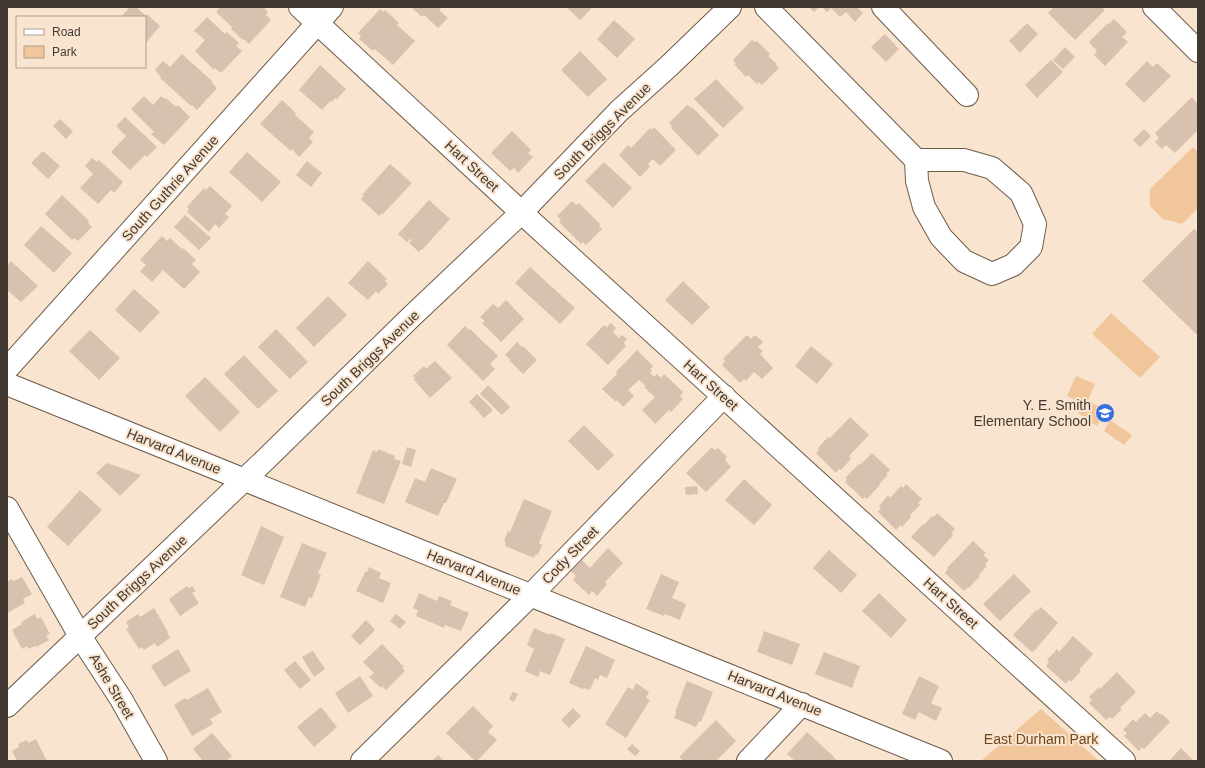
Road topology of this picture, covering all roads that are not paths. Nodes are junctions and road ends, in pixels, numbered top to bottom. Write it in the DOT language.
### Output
graph roads {
  1 [pos="300,7"];
  2 [pos="332,7"];
  3 [pos="730,7"];
  4 [pos="766,7"];
  5 [pos="883,7"];
  6 [pos="1154,7"];
  7 [pos="317,24"];
  8 [pos="1198,51"];
  9 [pos="967,95"];
  10 [pos="916,160"];
  11 [pos="521,212"];
  12 [pos="7,368"];
  13 [pos="7,384"];
  14 [pos="724,396"];
  15 [pos="245,480"];
  16 [pos="7,508"];
  17 [pos="530,595"];
  18 [pos="80,636"];
  19 [pos="802,704"];
  20 [pos="7,706"];
  21 [pos="156,761"];
  22 [pos="362,761"];
  23 [pos="748,761"];
  24 [pos="941,761"];
  25 [pos="1124,761"];
  1 -- 7 [label="street, Hart Street"];
  2 -- 7 [label="street, South Guthrie Avenue"];
  3 -- 11 [label="street, South Briggs Avenue"];
  4 -- 10 [label="street"];
  5 -- 9 [label="street"];
  6 -- 8 [label="street"];
  7 -- 11 [label="street, Hart Street"];
  7 -- 12 [label="street, South Guthrie Avenue"];
  10 -- 10 [label="street"];
  11 -- 14 [label="street, Hart Street"];
  11 -- 15 [label="street, South Briggs Avenue"];
  13 -- 15 [label="street, Harvard Avenue"];
  14 -- 17 [label="street, Cody Street"];
  14 -- 25 [label="street, Hart Street"];
  15 -- 17 [label="street, Harvard Avenue"];
  15 -- 18 [label="street, South Briggs Avenue"];
  16 -- 18 [label="street, Ashe Street"];
  17 -- 19 [label="street, Harvard Avenue"];
  17 -- 22 [label="street, Cody Street"];
  18 -- 20 [label="street, South Briggs Avenue"];
  18 -- 21 [label="street, Ashe Street"];
  19 -- 23 [label="street"];
  19 -- 24 [label="street, Harvard Avenue"];
}
